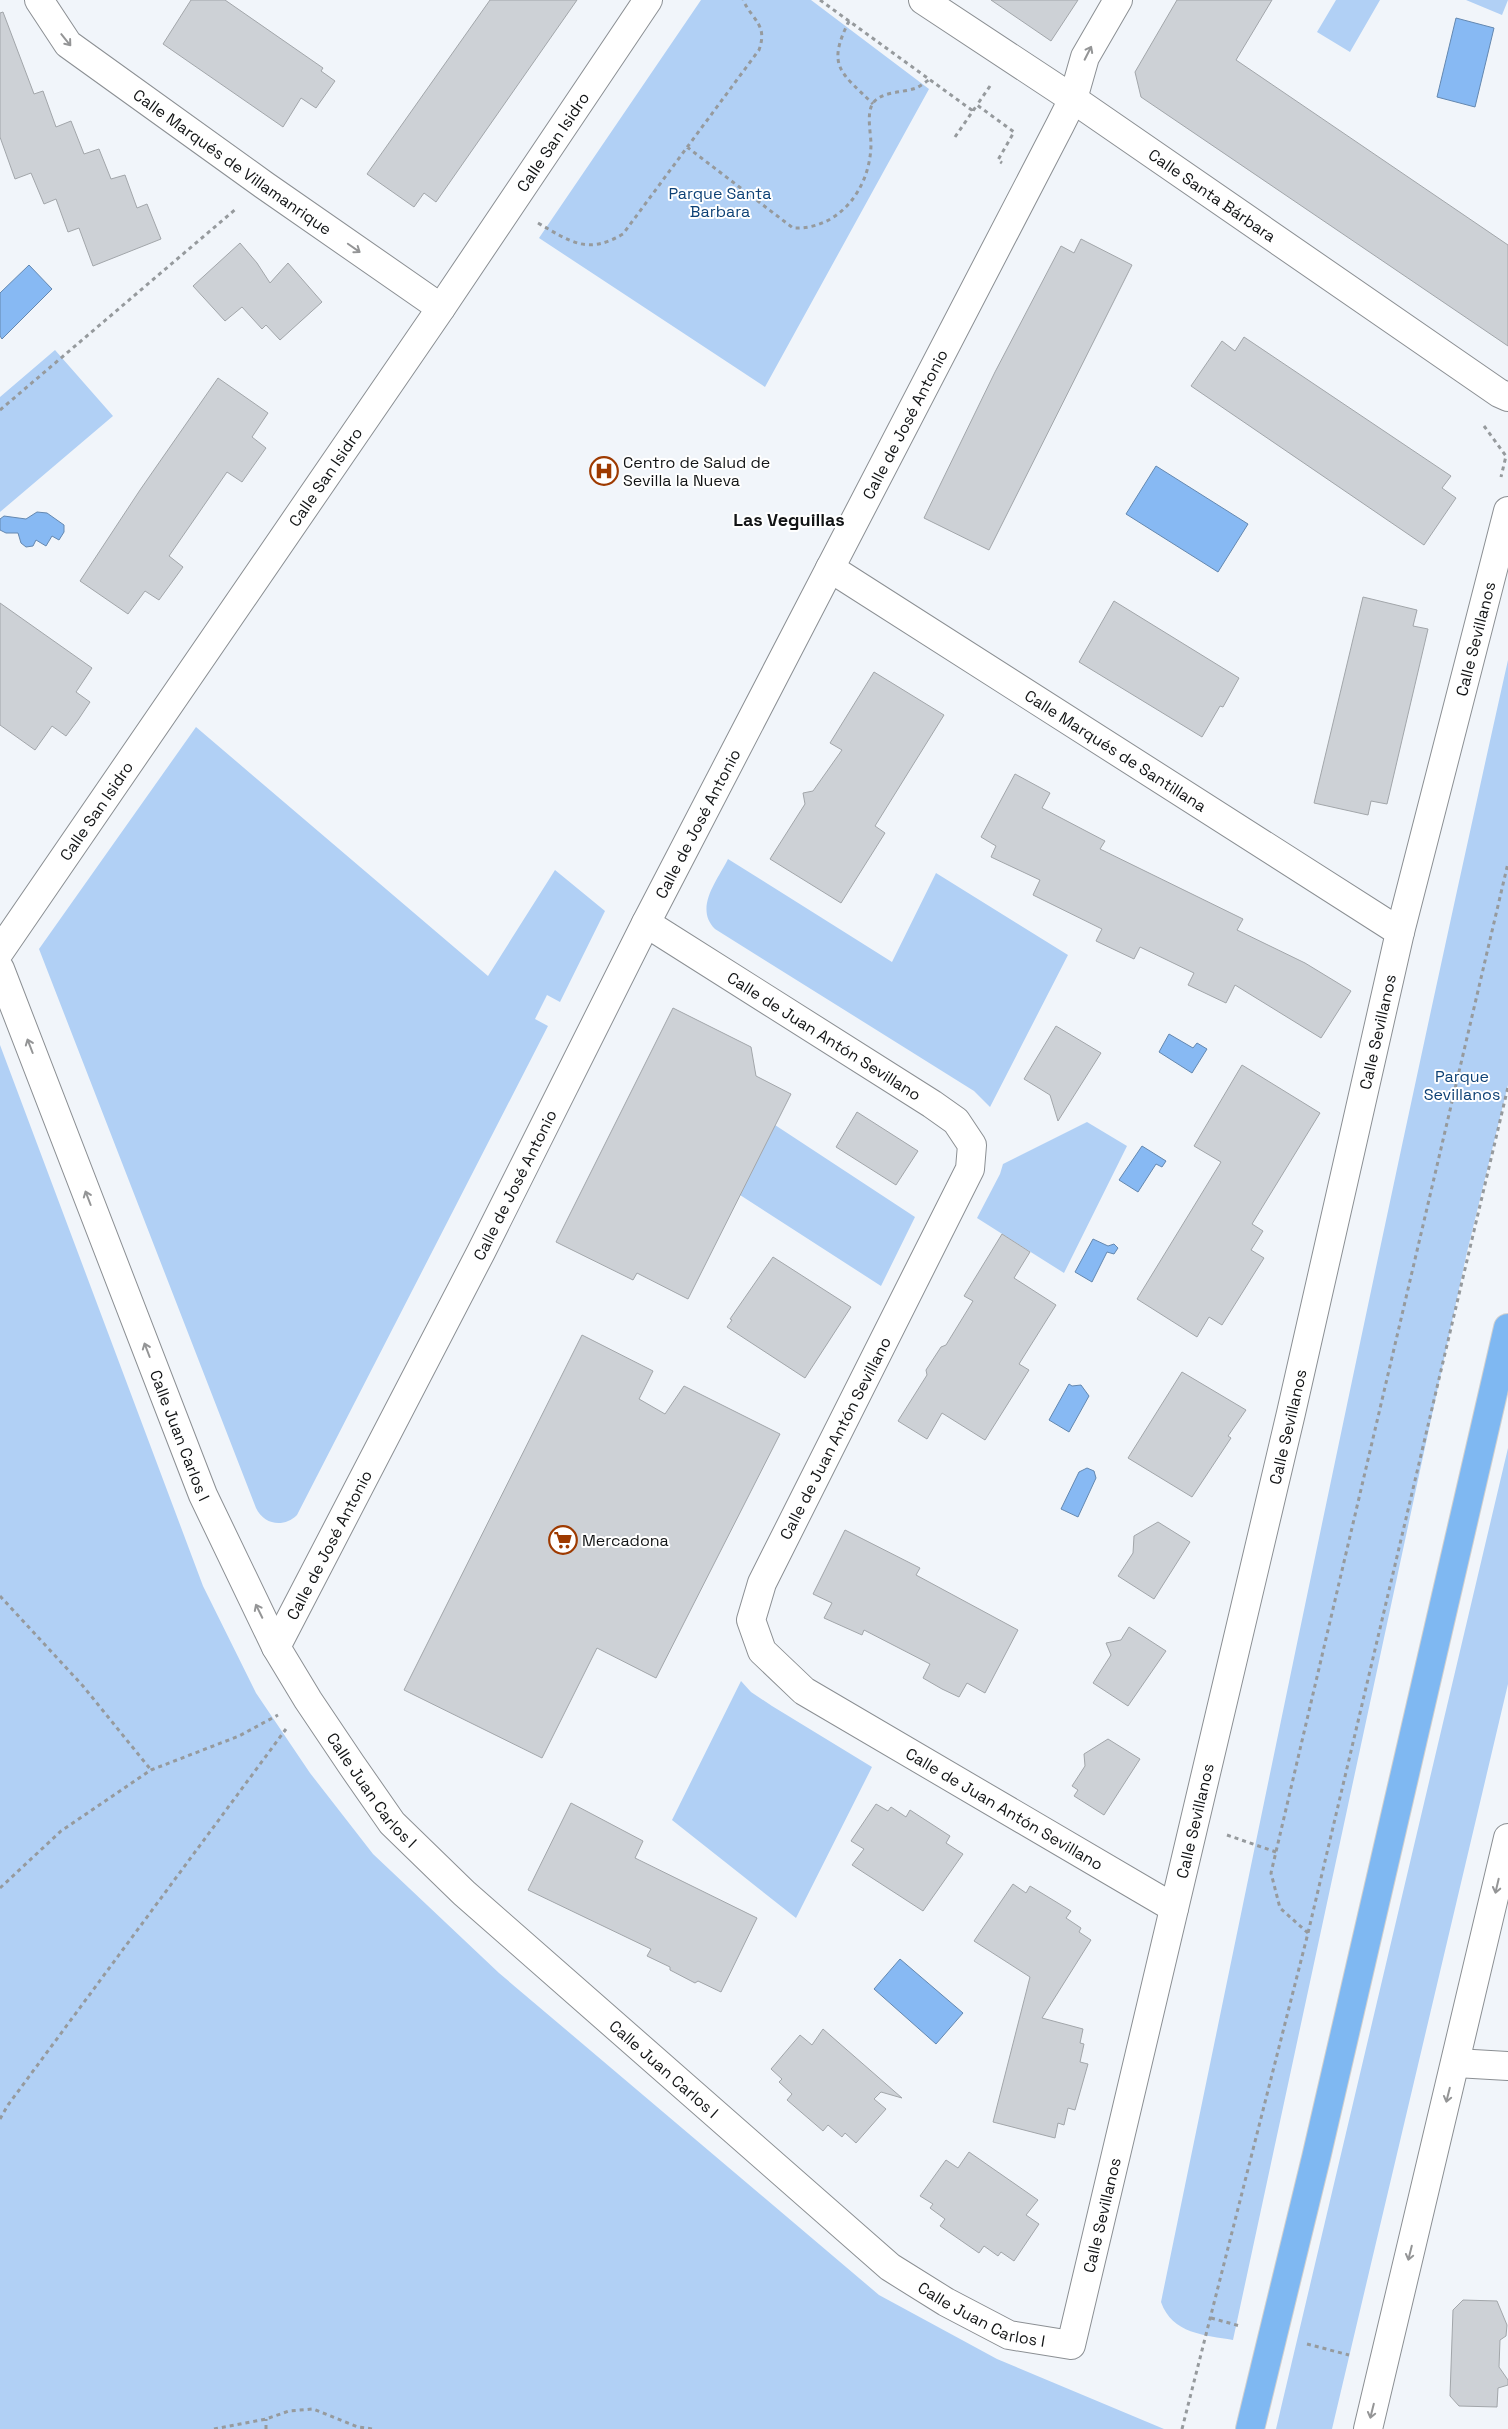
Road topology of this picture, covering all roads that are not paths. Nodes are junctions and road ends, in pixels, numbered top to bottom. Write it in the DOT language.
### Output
graph roads {
  1 [pos="39,0"];
  2 [pos="648,0"];
  3 [pos="923,0"];
  4 [pos="1118,0"];
  5 [pos="1073,99"];
  6 [pos="441,308"];
  7 [pos="1505,398"];
  8 [pos="1508,511"];
  9 [pos="830,568"];
  10 [pos="646,923"];
  11 [pos="1400,932"];
  12 [pos="0,951"];
  13 [pos="0,969"];
  14 [pos="1508,1328"];
  15 [pos="276,1647"];
  16 [pos="1508,1838"];
  17 [pos="1174,1908"];
  18 [pos="1456,2063"];
  19 [pos="1508,2066"];
  20 [pos="1071,2345"];
  21 [pos="1250,2429"];
  22 [pos="1368,2429"];
  1 -- 6 [label="street, Calle Marqués de Villamanrique, one-way"];
  2 -- 6 [label="street, Calle San Isidro"];
  3 -- 5 [label="street, Calle Santa Bárbara"];
  5 -- 4 [label="street, Calle de José Antonio, one-way"];
  5 -- 7 [label="street, Calle Santa Bárbara"];
  5 -- 9 [label="street, Calle de José Antonio"];
  6 -- 12 [label="street, Calle San Isidro"];
  8 -- 11 [label="street, Calle Sevillanos"];
  9 -- 10 [label="street, Calle de José Antonio"];
  9 -- 11 [label="street, Calle Marqués de Santillana"];
  10 -- 15 [label="street, Calle de José Antonio"];
  10 -- 17 [label="street, Calle de Juan Antón Sevillano"];
  11 -- 17 [label="street, Calle Sevillanos"];
  15 -- 13 [label="street, Calle Juan Carlos I, one-way"];
  14 -- 21 [label="main road"];
  15 -- 20 [label="street, Calle Juan Carlos I"];
  16 -- 18 [label="street, one-way"];
  17 -- 20 [label="street, Calle Sevillanos"];
  18 -- 19 [label="street"];
  18 -- 22 [label="street, one-way"];
}
